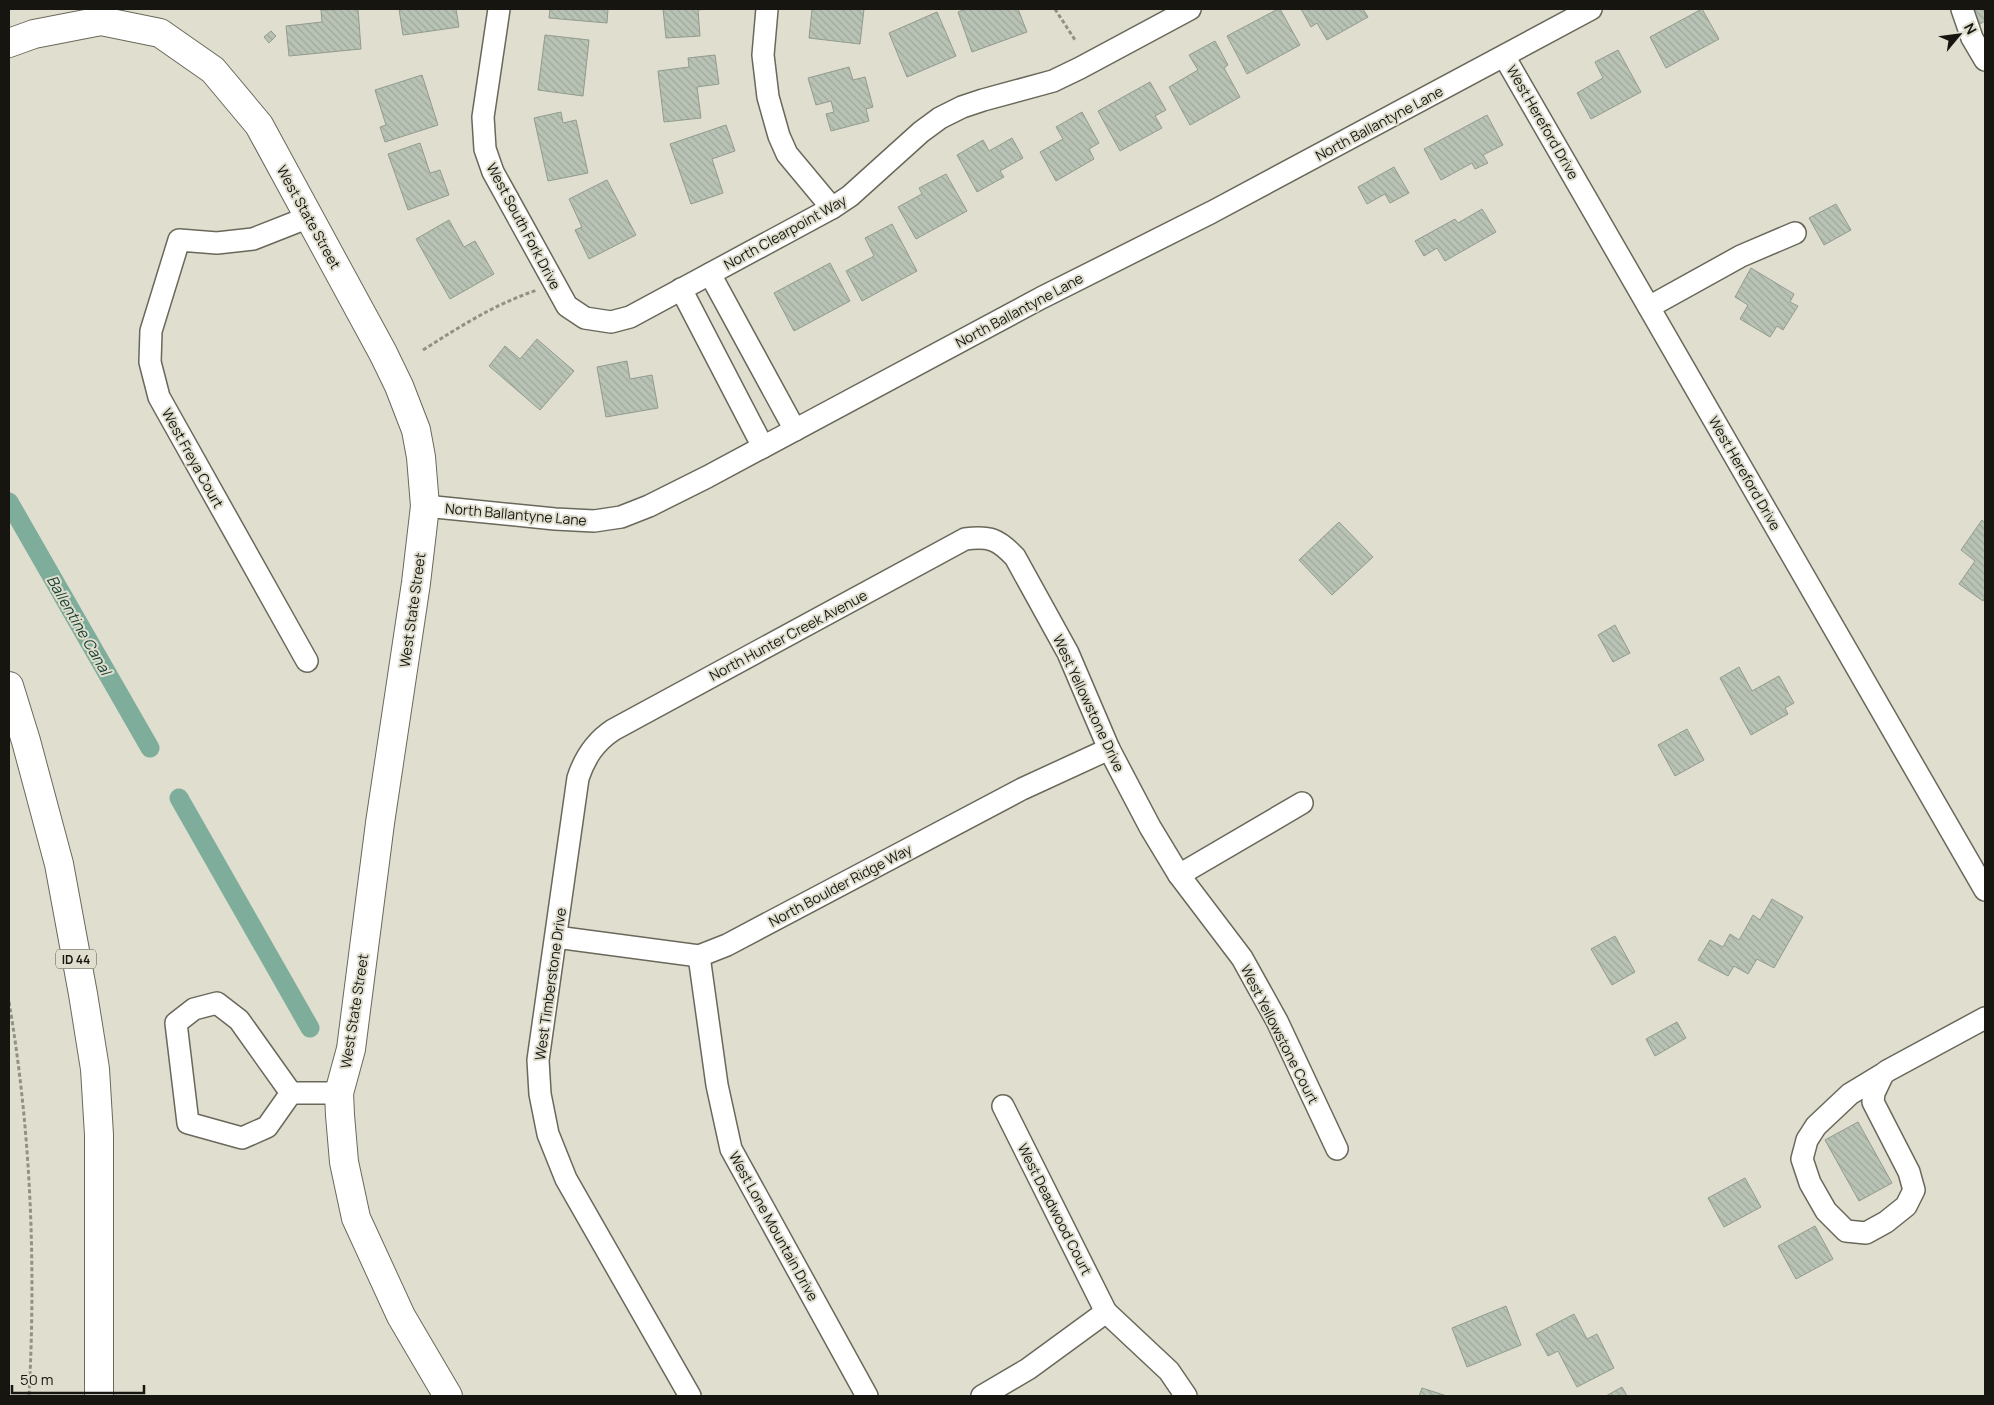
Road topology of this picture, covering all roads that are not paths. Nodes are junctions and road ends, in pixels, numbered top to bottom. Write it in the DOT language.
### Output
graph roads {
  1 [pos="498,9"];
  2 [pos="767,9"];
  3 [pos="1190,9"];
  4 [pos="1591,9"];
  5 [pos="1962,9"];
  6 [pos="9,43"];
  7 [pos="1504,56"];
  8 [pos="1985,60"];
  9 [pos="832,208"];
  10 [pos="309,216"];
  11 [pos="1795,233"];
  12 [pos="710,274"];
  13 [pos="682,289"];
  14 [pos="1649,307"];
  15 [pos="611,322"];
  16 [pos="795,430"];
  17 [pos="764,447"];
  18 [pos="425,506"];
  19 [pos="991,538"];
  20 [pos="307,661"];
  21 [pos="9,686"];
  22 [pos="592,749"];
  23 [pos="1109,749"];
  24 [pos="1302,803"];
  25 [pos="1179,875"];
  26 [pos="1985,890"];
  27 [pos="556,937"];
  28 [pos="699,956"];
  29 [pos="1985,1018"];
  30 [pos="1882,1074"];
  31 [pos="291,1093"];
  32 [pos="339,1093"];
  33 [pos="1003,1106"];
  34 [pos="1337,1149"];
  35 [pos="1106,1312"];
  36 [pos="99,1396"];
  37 [pos="448,1396"];
  38 [pos="690,1396"];
  39 [pos="867,1396"];
  40 [pos="982,1396"];
  41 [pos="1186,1396"];
  1 -- 15 [label="street, West South Fork Drive"];
  2 -- 9 [label="street"];
  3 -- 9 [label="street, North Clearpoint Way"];
  4 -- 7 [label="street, North Ballantyne Lane"];
  5 -- 8 [label="street"];
  6 -- 10 [label="main road, West State Street"];
  7 -- 14 [label="street, West Hereford Drive"];
  7 -- 16 [label="street, North Ballantyne Lane"];
  9 -- 12 [label="street, North Clearpoint Way"];
  10 -- 18 [label="main road, West State Street"];
  10 -- 20 [label="street, West Freya Court"];
  11 -- 14 [label="street"];
  12 -- 13 [label="street, North Clearpoint Way"];
  12 -- 16 [label="street"];
  13 -- 15 [label="street, North Clearpoint Way"];
  13 -- 17 [label="street"];
  14 -- 26 [label="street, West Hereford Drive"];
  16 -- 17 [label="street, North Ballantyne Lane"];
  17 -- 18 [label="street, North Ballantyne Lane"];
  18 -- 32 [label="main road, West State Street"];
  19 -- 22 [label="street, North Hunter Creek Avenue"];
  19 -- 23 [label="street, West Yellowstone Drive"];
  21 -- 36 [label="main road, ID 44"];
  22 -- 27 [label="street, West Timberstone Drive"];
  23 -- 25 [label="street, West Yellowstone Drive"];
  23 -- 28 [label="street, North Boulder Ridge Way"];
  24 -- 25 [label="street"];
  25 -- 34 [label="street, West Yellowstone Court"];
  27 -- 28 [label="street, North Boulder Ridge Way"];
  27 -- 38 [label="street, West Timberstone Drive"];
  28 -- 39 [label="street, West Lone Mountain Drive"];
  29 -- 30 [label="street"];
  30 -- 30 [label="street"];
  31 -- 31 [label="street"];
  31 -- 32 [label="street"];
  32 -- 37 [label="main road, West State Street"];
  33 -- 35 [label="street, West Deadwood Court"];
  35 -- 40 [label="street"];
  35 -- 41 [label="street"];
}
